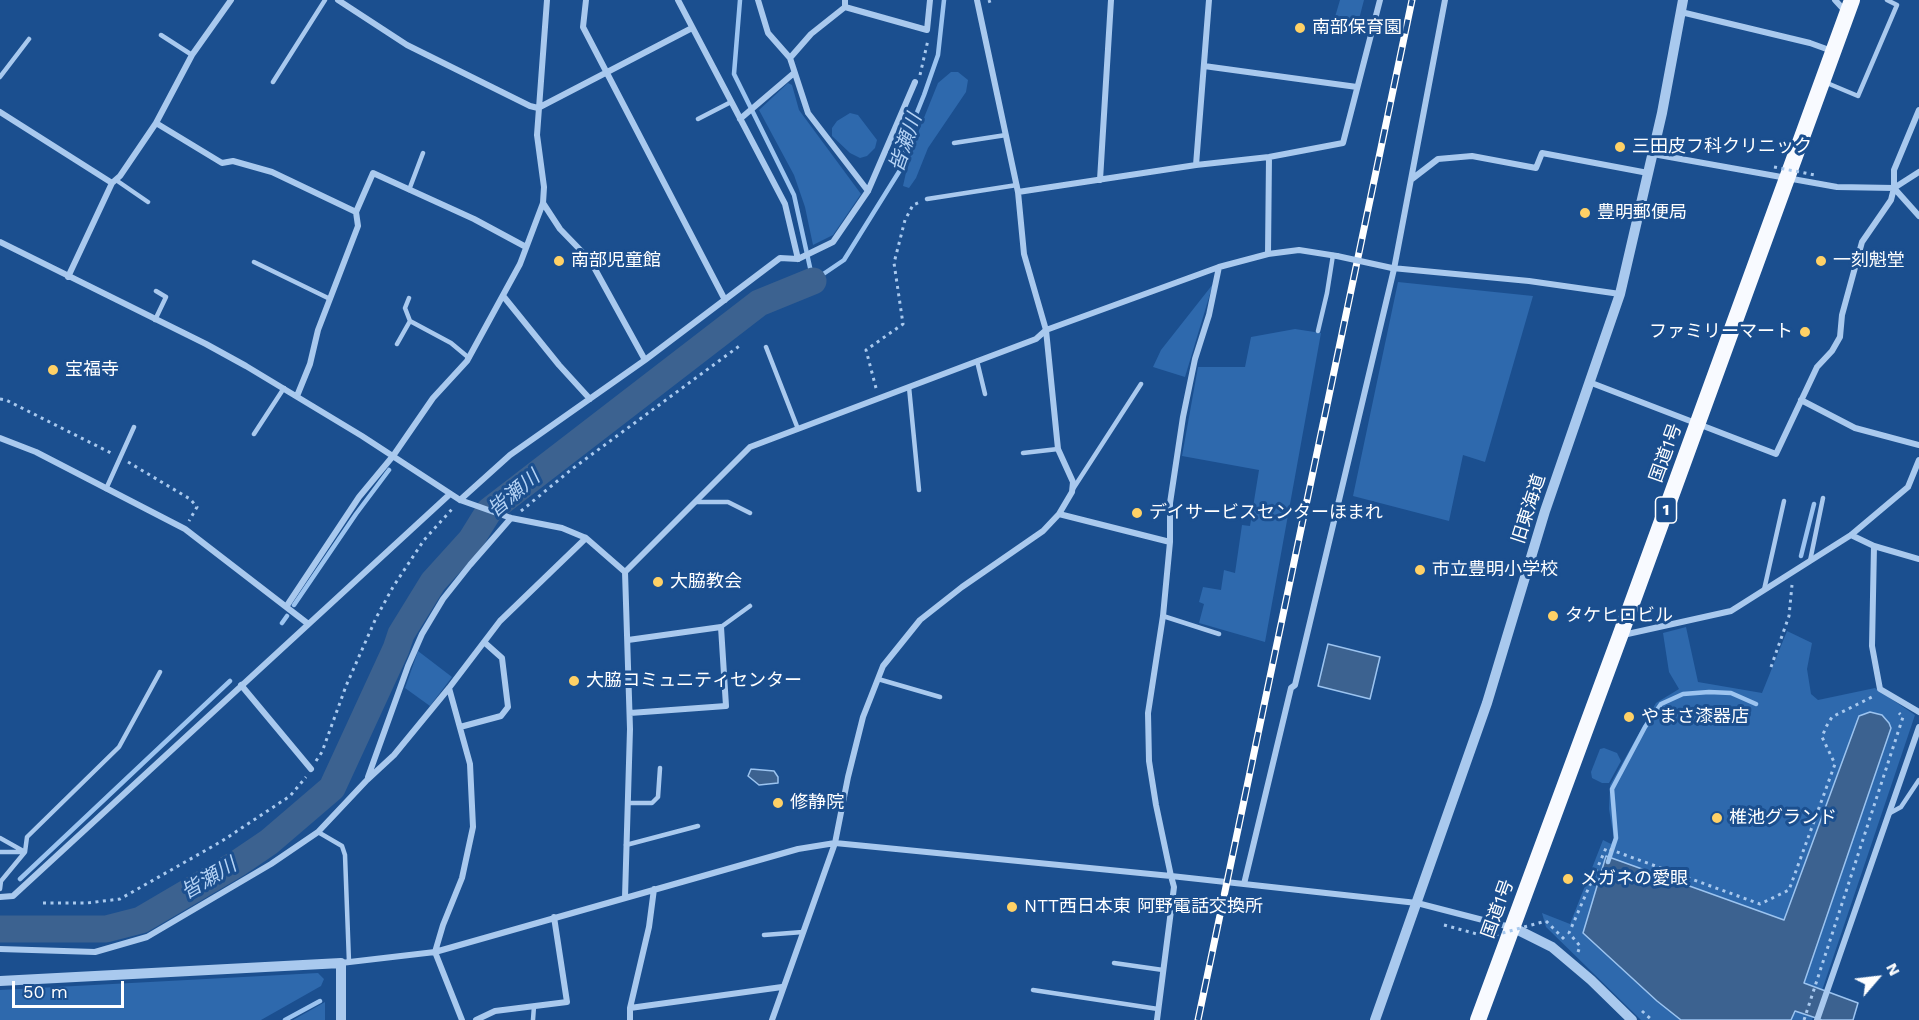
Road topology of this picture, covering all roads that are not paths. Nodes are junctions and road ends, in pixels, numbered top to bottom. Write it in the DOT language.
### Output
graph roads {
  1 [pos="231,0"];
  2 [pos="325,0"];
  3 [pos="338,0"];
  4 [pos="351,0"];
  5 [pos="547,0"];
  6 [pos="586,0"];
  7 [pos="678,0"];
  8 [pos="758,0"];
  9 [pos="930,0"];
  10 [pos="977,0"];
  11 [pos="1111,0"];
  12 [pos="1209,0"];
  13 [pos="1380,0"];
  14 [pos="1445,0"];
  15 [pos="1683,0"];
  16 [pos="1835,0"];
  17 [pos="1887,0"];
  18 [pos="845,4"];
  19 [pos="347,6"];
  20 [pos="1849,6"];
  21 [pos="1681,12"];
  22 [pos="692,28"];
  23 [pos="161,35"];
  24 [pos="29,39"];
  25 [pos="1833,51"];
  26 [pos="192,55"];
  27 [pos="790,58"];
  28 [pos="1204,66"];
  29 [pos="608,72"];
  30 [pos="794,74"];
  31 [pos="0,77"];
  32 [pos="1822,80"];
  33 [pos="273,82"];
  34 [pos="915,82"];
  35 [pos="1358,87"];
  36 [pos="731,102"];
  37 [pos="538,108"];
  38 [pos="1919,110"];
  39 [pos="0,112"];
  40 [pos="742,117"];
  41 [pos="698,119"];
  42 [pos="156,123"];
  43 [pos="1006,135"];
  44 [pos="954,143"];
  45 [pos="423,153"];
  46 [pos="1653,154"];
  47 [pos="1269,158"];
  48 [pos="1196,165"];
  49 [pos="1780,172"];
  50 [pos="1919,172"];
  51 [pos="1648,173"];
  52 [pos="1411,179"];
  53 [pos="1100,180"];
  54 [pos="114,181"];
  55 [pos="1894,188"];
  56 [pos="1017,189"];
  57 [pos="409,190"];
  58 [pos="868,191"];
  59 [pos="927,199"];
  60 [pos="148,202"];
  61 [pos="543,203"];
  62 [pos="356,212"];
  63 [pos="1919,216"];
  64 [pos="0,243"];
  65 [pos="526,247"];
  66 [pos="1268,254"];
  67 [pos="1335,256"];
  68 [pos="798,259"];
  69 [pos="254,262"];
  70 [pos="1219,267"];
  71 [pos="1393,268"];
  72 [pos="68,277"];
  73 [pos="156,291"];
  74 [pos="1620,294"];
  75 [pos="504,297"];
  76 [pos="409,298"];
  77 [pos="330,299"];
  78 [pos="725,300"];
  79 [pos="155,320"];
  80 [pos="410,321"];
  81 [pos="1046,330"];
  82 [pos="1317,331"];
  83 [pos="397,344"];
  84 [pos="765,347"];
  85 [pos="469,358"];
  86 [pos="645,360"];
  87 [pos="977,361"];
  88 [pos="1589,382"];
  89 [pos="1141,384"];
  90 [pos="909,387"];
  91 [pos="284,388"];
  92 [pos="985,394"];
  93 [pos="297,396"];
  94 [pos="590,399"];
  95 [pos="1800,400"];
  96 [pos="1697,425"];
  97 [pos="134,428"];
  98 [pos="798,429"];
  99 [pos="254,434"];
  100 [pos="0,438"];
  101 [pos="1919,445"];
  102 [pos="1058,449"];
  103 [pos="1023,453"];
  104 [pos="393,456"];
  105 [pos="1919,460"];
  106 [pos="106,489"];
  107 [pos="919,490"];
  108 [pos="1072,492"];
  109 [pos="450,494"];
  110 [pos="1823,498"];
  111 [pos="460,500"];
  112 [pos="1784,501"];
  113 [pos="695,502"];
  114 [pos="750,513"];
  115 [pos="1059,514"];
  116 [pos="512,518"];
  117 [pos="1851,536"];
  118 [pos="585,538"];
  119 [pos="1170,542"];
  120 [pos="1874,546"];
  121 [pos="1919,559"];
  122 [pos="1810,561"];
  123 [pos="625,573"];
  124 [pos="1764,590"];
  125 [pos="750,606"];
  126 [pos="286,607"];
  127 [pos="1163,616"];
  128 [pos="307,623"];
  129 [pos="721,627"];
  130 [pos="1219,634"];
  131 [pos="1620,636"];
  132 [pos="628,640"];
  133 [pos="484,642"];
  134 [pos="160,672"];
  135 [pos="878,679"];
  136 [pos="241,685"];
  137 [pos="449,688"];
  138 [pos="940,697"];
  139 [pos="1919,712"];
  140 [pos="630,713"];
  141 [pos="1919,727"];
  142 [pos="460,728"];
  143 [pos="660,768"];
  144 [pos="311,769"];
  145 [pos="367,780"];
  146 [pos="1919,780"];
  147 [pos="628,803"];
  148 [pos="1890,813"];
  149 [pos="698,826"];
  150 [pos="318,832"];
  151 [pos="0,838"];
  152 [pos="835,843"];
  153 [pos="626,845"];
  154 [pos="0,852"];
  155 [pos="25,852"];
  156 [pos="1171,876"];
  157 [pos="1244,885"];
  158 [pos="0,889"];
  159 [pos="654,890"];
  160 [pos="0,897"];
  161 [pos="625,897"];
  162 [pos="1417,903"];
  163 [pos="554,917"];
  164 [pos="1512,927"];
  165 [pos="803,932"];
  166 [pos="764,935"];
  167 [pos="0,949"];
  168 [pos="435,952"];
  169 [pos="345,962"];
  170 [pos="1114,963"];
  171 [pos="1163,970"];
  172 [pos="0,981"];
  173 [pos="782,987"];
  174 [pos="1033,990"];
  175 [pos="534,1006"];
  176 [pos="630,1008"];
  177 [pos="1158,1009"];
  178 [pos="341,1020"];
  179 [pos="462,1020"];
  180 [pos="476,1020"];
  181 [pos="533,1020"];
  182 [pos="630,1020"];
  183 [pos="772,1020"];
  184 [pos="1157,1020"];
  185 [pos="1375,1020"];
  186 [pos="1478,1020"];
  187 [pos="1632,1020"];
  188 [pos="1817,1020"];
  1 -- 26 [label="street"];
  2 -- 33 [label="lane"];
  3 -- 19 [label="street"];
  4 -- 19 [label="street"];
  5 -- 37 [label="street"];
  6 -- 29 [label="street"];
  7 -- 22 [label="street"];
  8 -- 27 [label="street"];
  9 -- 18 [label="street"];
  10 -- 43 [label="street"];
  11 -- 53 [label="street"];
  12 -- 28 [label="street"];
  13 -- 35 [label="street"];
  14 -- 52 [label="street"];
  15 -- 21 [label="street, 旧東海道"];
  16 -- 20 [label="street"];
  17 -- 32 [label="lane"];
  18 -- 27 [label="street"];
  19 -- 37 [label="street"];
  20 -- 25 [label="highway, 国道1号 / 1"];
  21 -- 25 [label="street"];
  21 -- 46 [label="street, 旧東海道"];
  22 -- 29 [label="street"];
  22 -- 36 [label="street"];
  23 -- 26 [label="lane"];
  24 -- 31 [label="lane"];
  25 -- 32 [label="highway, 国道1号 / 1"];
  26 -- 42 [label="street"];
  27 -- 30 [label="street"];
  28 -- 35 [label="street"];
  28 -- 48 [label="street"];
  29 -- 37 [label="street"];
  29 -- 78 [label="street"];
  30 -- 40 [label="street"];
  30 -- 58 [label="street"];
  32 -- 49 [label="highway, 国道1号 / 1"];
  34 -- 58 [label="street"];
  35 -- 47 [label="street"];
  36 -- 40 [label="street"];
  36 -- 41 [label="lane"];
  37 -- 61 [label="street"];
  38 -- 55 [label="street"];
  39 -- 54 [label="street"];
  40 -- 68 [label="street"];
  42 -- 54 [label="street"];
  42 -- 62 [label="street"];
  43 -- 44 [label="lane"];
  43 -- 56 [label="street"];
  45 -- 57 [label="lane"];
  46 -- 49 [label="street"];
  46 -- 51 [label="street, 旧東海道"];
  47 -- 48 [label="street"];
  47 -- 66 [label="street"];
  48 -- 53 [label="street"];
  49 -- 55 [label="street"];
  49 -- 96 [label="highway, 国道1号 / 1"];
  50 -- 55 [label="street"];
  51 -- 52 [label="street"];
  51 -- 74 [label="street, 旧東海道"];
  52 -- 71 [label="street"];
  53 -- 56 [label="street"];
  54 -- 60 [label="lane"];
  54 -- 72 [label="street"];
  55 -- 63 [label="street"];
  55 -- 95 [label="street"];
  56 -- 59 [label="lane"];
  56 -- 81 [label="street"];
  57 -- 62 [label="street"];
  57 -- 65 [label="street"];
  58 -- 68 [label="street"];
  61 -- 65 [label="street"];
  61 -- 86 [label="street"];
  62 -- 77 [label="street"];
  64 -- 72 [label="street"];
  65 -- 75 [label="street"];
  66 -- 67 [label="street"];
  66 -- 70 [label="street"];
  67 -- 71 [label="street, bridge"];
  67 -- 82 [label="lane"];
  68 -- 78 [label="street"];
  69 -- 77 [label="lane"];
  70 -- 81 [label="street"];
  70 -- 119 [label="street"];
  71 -- 74 [label="street"];
  71 -- 157 [label="street"];
  72 -- 79 [label="street"];
  73 -- 79 [label="lane"];
  74 -- 88 [label="street, 旧東海道"];
  75 -- 85 [label="street"];
  75 -- 94 [label="street"];
  76 -- 80 [label="lane"];
  77 -- 93 [label="street"];
  78 -- 86 [label="street"];
  79 -- 91 [label="street"];
  80 -- 83 [label="lane"];
  80 -- 85 [label="lane"];
  81 -- 87 [label="street"];
  81 -- 102 [label="street"];
  84 -- 98 [label="lane"];
  85 -- 104 [label="street"];
  86 -- 94 [label="street"];
  87 -- 90 [label="street"];
  87 -- 92 [label="lane"];
  88 -- 96 [label="street"];
  88 -- 162 [label="street, 旧東海道"];
  89 -- 108 [label="lane"];
  90 -- 98 [label="street"];
  90 -- 107 [label="lane"];
  91 -- 93 [label="street"];
  91 -- 99 [label="lane"];
  93 -- 104 [label="street"];
  94 -- 111 [label="street"];
  95 -- 96 [label="street"];
  95 -- 101 [label="street"];
  96 -- 131 [label="highway, 国道1号 / 1"];
  97 -- 106 [label="lane"];
  98 -- 113 [label="street"];
  100 -- 106 [label="street"];
  102 -- 103 [label="lane"];
  102 -- 108 [label="street"];
  104 -- 109 [label="street"];
  104 -- 126 [label="street"];
  105 -- 117 [label="street"];
  106 -- 126 [label="street"];
  108 -- 115 [label="street"];
  109 -- 111 [label="street"];
  109 -- 128 [label="street"];
  110 -- 122 [label="lane"];
  111 -- 116 [label="street"];
  112 -- 124 [label="lane"];
  113 -- 114 [label="lane"];
  113 -- 123 [label="street"];
  115 -- 119 [label="street"];
  115 -- 135 [label="street"];
  116 -- 118 [label="street"];
  116 -- 145 [label="street"];
  117 -- 120 [label="street"];
  117 -- 122 [label="street"];
  118 -- 123 [label="street"];
  118 -- 133 [label="street"];
  119 -- 127 [label="street"];
  120 -- 121 [label="street"];
  120 -- 139 [label="street"];
  122 -- 124 [label="street"];
  123 -- 132 [label="street"];
  124 -- 131 [label="street"];
  125 -- 129 [label="lane"];
  126 -- 128 [label="street"];
  127 -- 130 [label="lane"];
  127 -- 156 [label="street"];
  128 -- 136 [label="street"];
  129 -- 132 [label="street"];
  129 -- 140 [label="street"];
  131 -- 164 [label="highway, 国道1号 / 1"];
  132 -- 140 [label="street"];
  133 -- 137 [label="street"];
  133 -- 142 [label="street"];
  134 -- 155 [label="lane"];
  135 -- 138 [label="lane"];
  135 -- 152 [label="street"];
  136 -- 144 [label="street"];
  136 -- 160 [label="street"];
  137 -- 142 [label="street"];
  137 -- 145 [label="street"];
  140 -- 147 [label="street"];
  141 -- 148 [label="street"];
  142 -- 168 [label="street"];
  143 -- 147 [label="lane"];
  145 -- 150 [label="street"];
  146 -- 148 [label="lane"];
  147 -- 153 [label="street"];
  148 -- 188 [label="street"];
  149 -- 153 [label="lane"];
  150 -- 167 [label="street"];
  150 -- 169 [label="lane"];
  151 -- 155 [label="lane"];
  152 -- 156 [label="street"];
  152 -- 159 [label="street"];
  152 -- 165 [label="street"];
  153 -- 161 [label="street"];
  154 -- 155 [label="lane"];
  155 -- 158 [label="lane"];
  156 -- 157 [label="street"];
  156 -- 171 [label="street"];
  157 -- 162 [label="street"];
  159 -- 161 [label="street"];
  159 -- 176 [label="street"];
  161 -- 163 [label="street"];
  162 -- 164 [label="street"];
  162 -- 185 [label="street, 旧東海道"];
  163 -- 168 [label="street"];
  163 -- 175 [label="street"];
  164 -- 186 [label="highway, 国道1号 / 1"];
  164 -- 187 [label="street"];
  165 -- 166 [label="lane"];
  165 -- 173 [label="street"];
  168 -- 169 [label="street"];
  168 -- 179 [label="street"];
  169 -- 172 [label="street"];
  169 -- 178 [label="street"];
  170 -- 171 [label="lane"];
  171 -- 177 [label="street"];
  173 -- 176 [label="street"];
  173 -- 183 [label="street"];
  174 -- 177 [label="lane"];
  175 -- 180 [label="street"];
  175 -- 181 [label="lane"];
  176 -- 182 [label="street"];
  177 -- 184 [label="street"];
}
